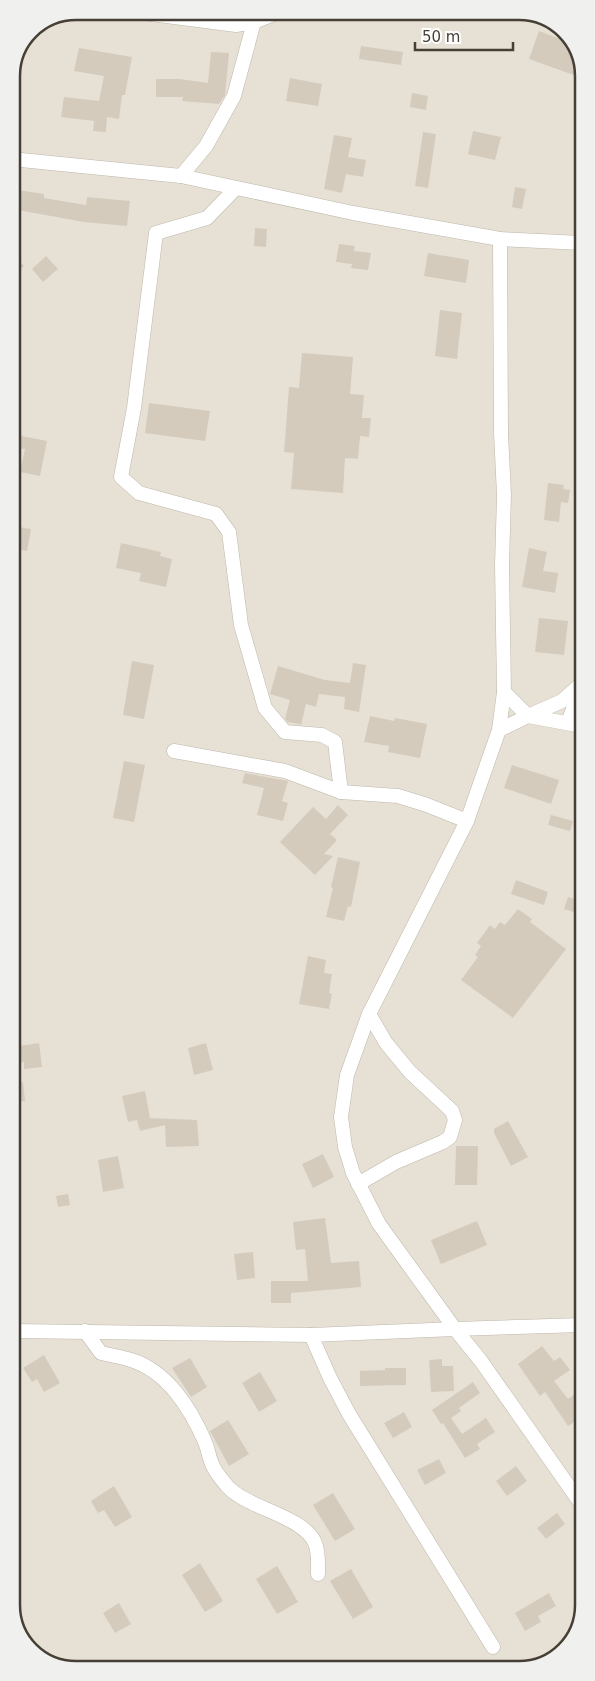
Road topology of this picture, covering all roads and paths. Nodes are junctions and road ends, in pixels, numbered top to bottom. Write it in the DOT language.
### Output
graph roads {
  1 [pos="197,20"];
  2 [pos="259,20"];
  3 [pos="254,22"];
  4 [pos="20,160"];
  5 [pos="181,176"];
  6 [pos="236,188"];
  7 [pos="500,239"];
  8 [pos="575,244"];
  9 [pos="575,690"];
  10 [pos="504,692"];
  11 [pos="575,703"];
  12 [pos="528,716"];
  13 [pos="568,722"];
  14 [pos="575,724"];
  15 [pos="499,730"];
  16 [pos="174,751"];
  17 [pos="341,792"];
  18 [pos="467,821"];
  19 [pos="369,1014"];
  20 [pos="358,1184"];
  21 [pos="575,1325"];
  22 [pos="455,1329"];
  23 [pos="20,1331"];
  24 [pos="85,1331"];
  25 [pos="311,1335"];
  26 [pos="575,1495"];
  27 [pos="318,1574"];
  28 [pos="493,1647"];
  1 -- 3 [label="street"];
  2 -- 3 [label="street"];
  3 -- 5 [label="street"];
  4 -- 5 [label="street"];
  5 -- 6 [label="street"];
  6 -- 7 [label="street"];
  6 -- 17 [label="street"];
  7 -- 8 [label="street"];
  7 -- 10 [label="street"];
  9 -- 12 [label="street"];
  10 -- 12 [label="street"];
  10 -- 15 [label="street"];
  11 -- 13 [label="street"];
  12 -- 13 [label="street"];
  12 -- 15 [label="street"];
  13 -- 14 [label="street"];
  15 -- 18 [label="street"];
  16 -- 17 [label="street"];
  17 -- 18 [label="street"];
  18 -- 19 [label="street"];
  19 -- 20 [label="street"];
  19 -- 20 [label="street"];
  20 -- 22 [label="street"];
  21 -- 22 [label="street"];
  22 -- 25 [label="street"];
  22 -- 26 [label="street"];
  23 -- 24 [label="street"];
  24 -- 25 [label="street"];
  24 -- 27 [label="street"];
  25 -- 28 [label="street"];
}
